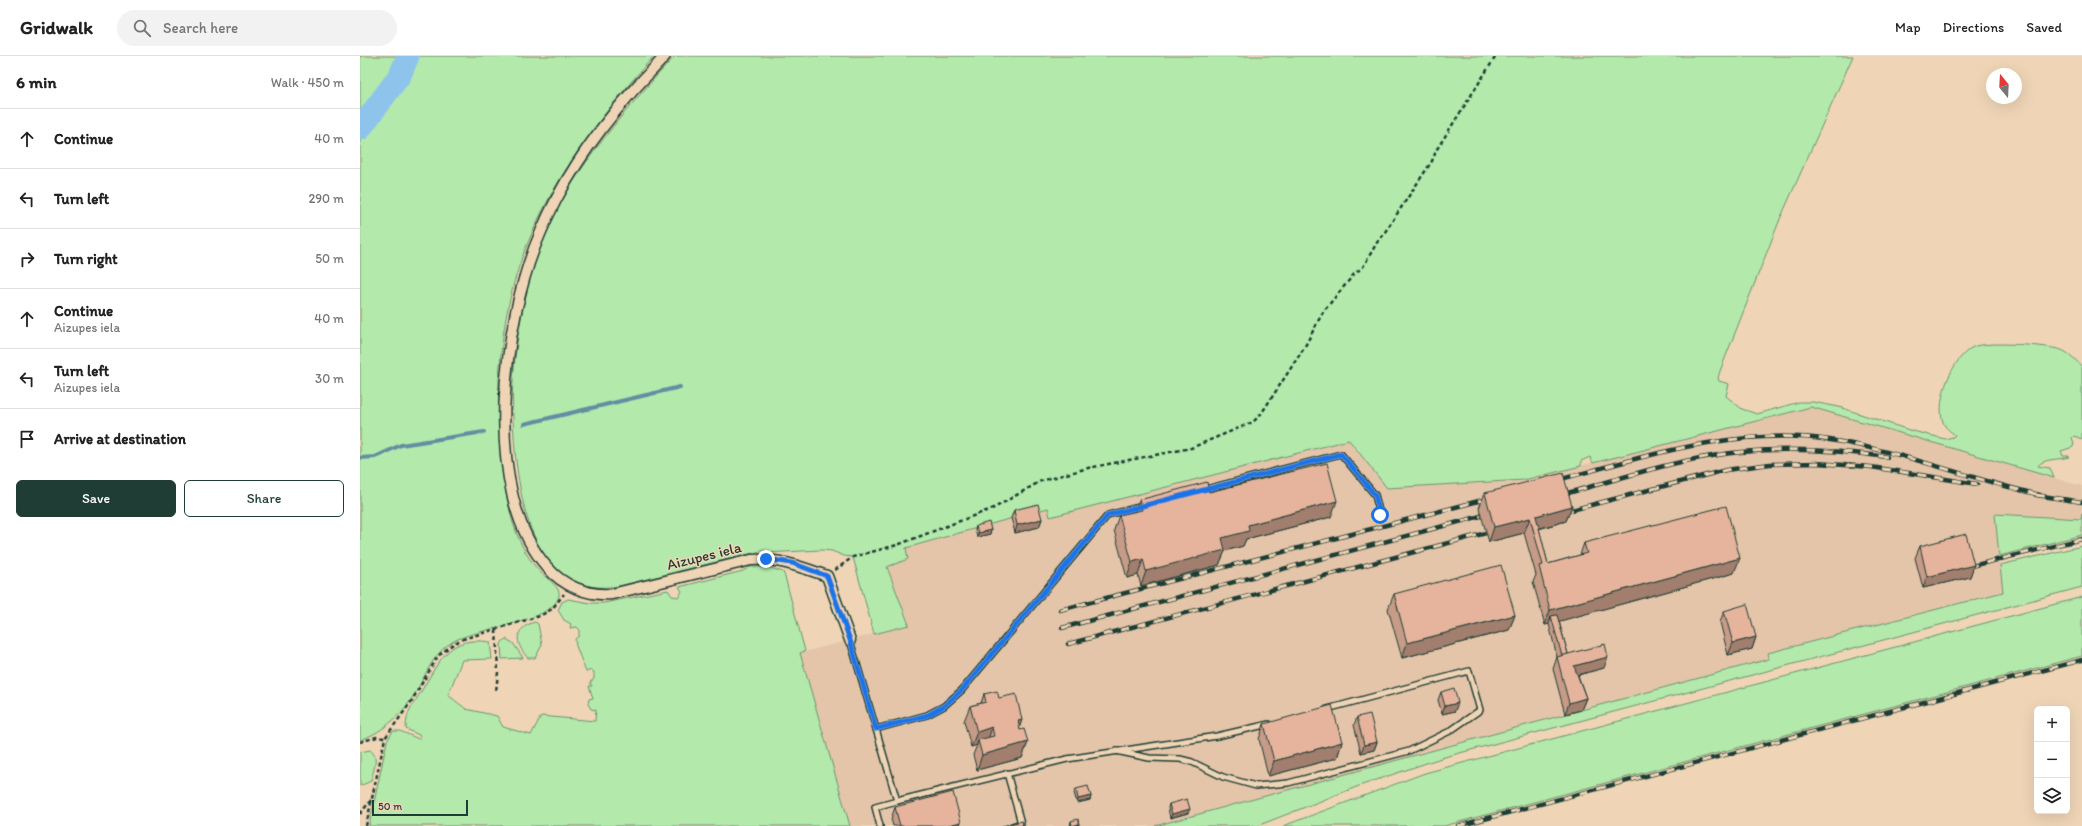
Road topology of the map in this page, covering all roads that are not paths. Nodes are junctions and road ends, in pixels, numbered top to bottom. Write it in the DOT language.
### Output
graph roads {
  1 [pos="665,56"];
  2 [pos="1198,491"];
  3 [pos="1146,505"];
  4 [pos="1380,515"];
  5 [pos="850,640"];
  6 [pos="1322,710"];
  7 [pos="1275,723"];
  8 [pos="876,729"];
  9 [pos="1116,752"];
  10 [pos="1007,773"];
  11 [pos="896,801"];
  12 [pos="880,826"];
  13 [pos="1012,826"];
  1 -- 5 [label="street, Aizupes iela"];
  2 -- 4 [label="lane"];
  3 -- 8 [label="lane"];
  5 -- 8 [label="lane"];
  6 -- 9 [label="lane"];
  7 -- 9 [label="lane"];
  8 -- 11 [label="lane"];
  9 -- 10 [label="lane"];
  10 -- 11 [label="lane"];
  10 -- 13 [label="lane"];
  11 -- 12 [label="lane"];
}
